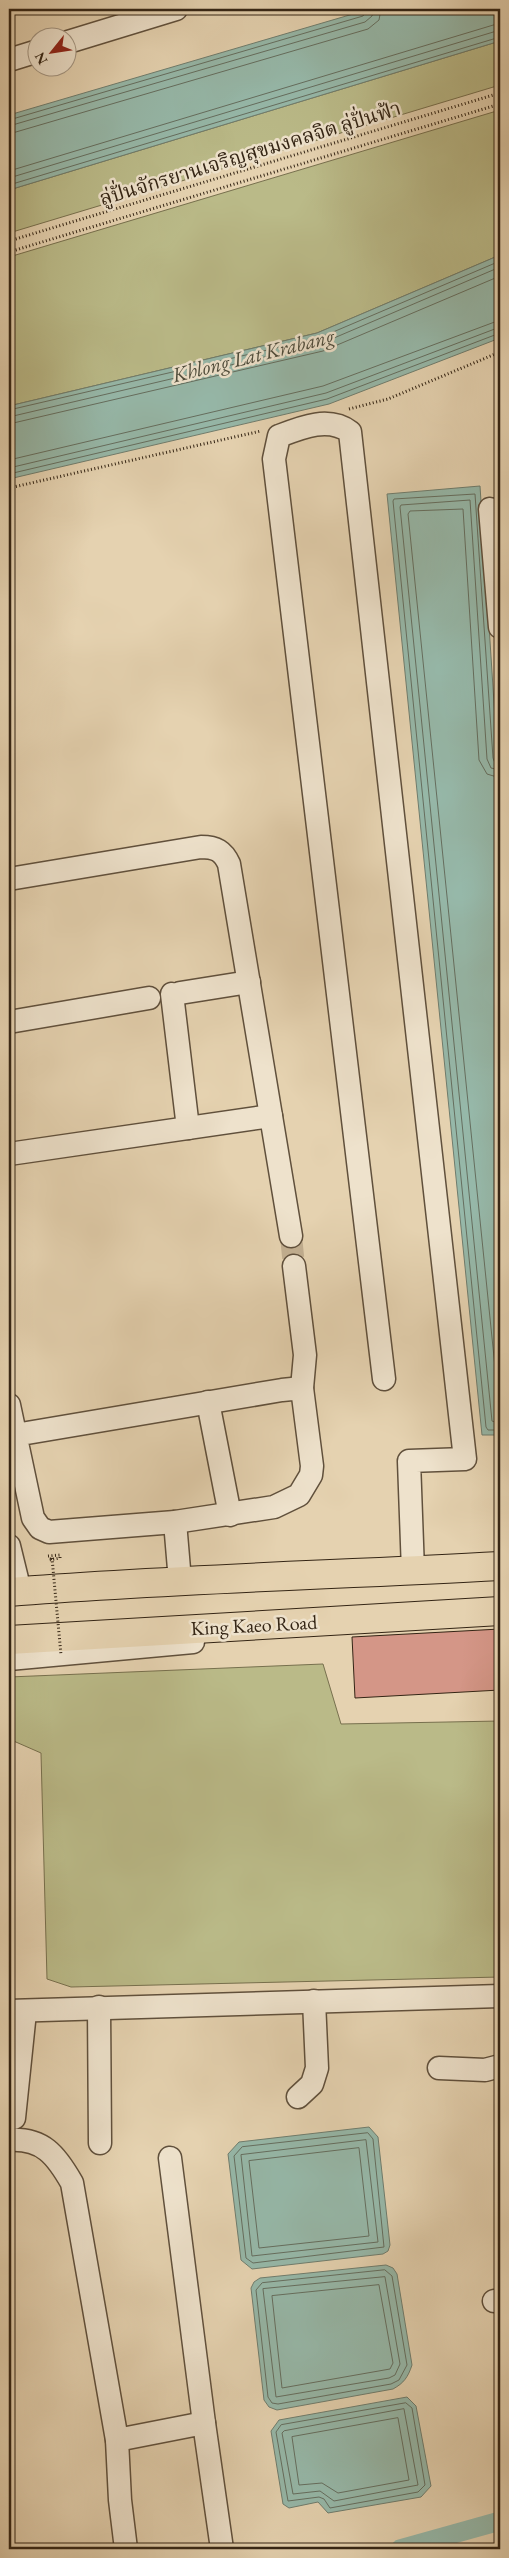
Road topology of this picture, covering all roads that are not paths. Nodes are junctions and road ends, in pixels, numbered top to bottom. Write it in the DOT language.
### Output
graph roads {
  1 [pos="176,9"];
  2 [pos="78,39"];
  3 [pos="28,54"];
  4 [pos="9,60"];
  5 [pos="490,510"];
  6 [pos="500,627"];
  7 [pos="9,879"];
  8 [pos="250,982"];
  9 [pos="149,998"];
  10 [pos="9,1022"];
  11 [pos="271,1116"];
  12 [pos="188,1128"];
  13 [pos="9,1154"];
  14 [pos="291,1236"];
  15 [pos="294,1266"];
  16 [pos="384,1379"];
  17 [pos="302,1388"];
  18 [pos="208,1402"];
  19 [pos="9,1404"];
  20 [pos="15,1435"];
  21 [pos="230,1515"];
  22 [pos="175,1522"];
  23 [pos="9,1546"];
  24 [pos="500,1566"];
  25 [pos="412,1571"];
  26 [pos="180,1581"];
  27 [pos="14,1592"];
  28 [pos="500,1612"];
  29 [pos="9,1640"];
  30 [pos="9,1659"];
  31 [pos="500,1996"];
  32 [pos="314,2001"];
  33 [pos="99,2007"];
  34 [pos="17,2012"];
  35 [pos="500,2066"];
  36 [pos="439,2068"];
  37 [pos="298,2097"];
  38 [pos="14,2118"];
  39 [pos="9,2140"];
  40 [pos="100,2143"];
  41 [pos="170,2158"];
  42 [pos="204,2423"];
  43 [pos="118,2440"];
  44 [pos="126,2549"];
  45 [pos="222,2549"];
  1 -- 2 [label="street"];
  3 -- 4 [label="street"];
  5 -- 6 [label="street"];
  7 -- 8 [label="street"];
  8 -- 11 [label="street"];
  8 -- 12 [label="street"];
  9 -- 10 [label="street"];
  11 -- 12 [label="street"];
  11 -- 14 [label="street"];
  12 -- 13 [label="street"];
  15 -- 17 [label="street"];
  16 -- 25 [label="street"];
  17 -- 18 [label="street"];
  17 -- 21 [label="street"];
  18 -- 20 [label="street"];
  18 -- 21 [label="street"];
  19 -- 20 [label="street"];
  20 -- 22 [label="street"];
  21 -- 22 [label="street"];
  22 -- 26 [label="street"];
  23 -- 27 [label="street"];
  24 -- 25 [label="main road"];
  25 -- 26 [label="main road"];
  26 -- 27 [label="main road"];
  28 -- 29 [label="main road, King Kaeo Road"];
  28 -- 30 [label="street"];
  31 -- 32 [label="street"];
  32 -- 33 [label="street"];
  32 -- 37 [label="street"];
  33 -- 34 [label="street"];
  33 -- 40 [label="street"];
  34 -- 38 [label="street"];
  35 -- 36 [label="street"];
  39 -- 43 [label="street"];
  41 -- 42 [label="street"];
  42 -- 43 [label="street"];
  42 -- 45 [label="street"];
  43 -- 44 [label="street"];
}
